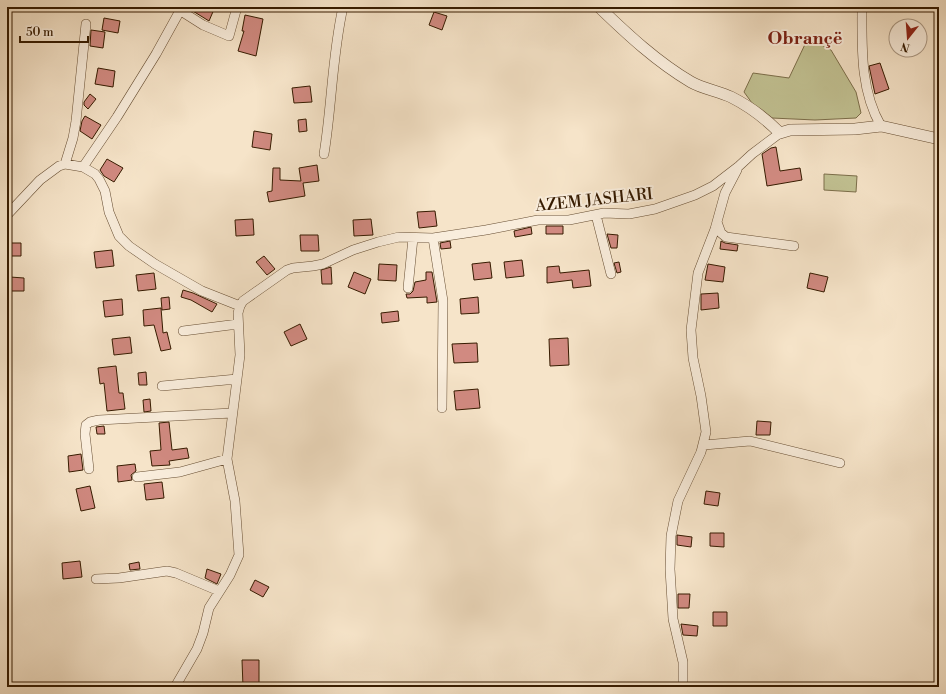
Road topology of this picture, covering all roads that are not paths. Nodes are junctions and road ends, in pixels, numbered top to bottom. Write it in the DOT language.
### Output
graph roads {
  1 [pos="237,7"];
  2 [pos="342,7"];
  3 [pos="599,7"];
  4 [pos="862,7"];
  5 [pos="181,9"];
  6 [pos="86,24"];
  7 [pos="881,126"];
  8 [pos="780,133"];
  9 [pos="939,139"];
  10 [pos="324,154"];
  11 [pos="65,164"];
  12 [pos="739,166"];
  13 [pos="83,167"];
  14 [pos="7,215"];
  15 [pos="596,215"];
  16 [pos="717,222"];
  17 [pos="413,238"];
  18 [pos="433,238"];
  19 [pos="794,246"];
  20 [pos="611,274"];
  21 [pos="408,288"];
  22 [pos="240,306"];
  23 [pos="238,324"];
  24 [pos="183,331"];
  25 [pos="237,379"];
  26 [pos="162,386"];
  27 [pos="442,408"];
  28 [pos="232,413"];
  29 [pos="704,445"];
  30 [pos="228,455"];
  31 [pos="840,463"];
  32 [pos="89,469"];
  33 [pos="137,477"];
  34 [pos="96,579"];
  35 [pos="219,591"];
  36 [pos="175,687"];
  37 [pos="683,687"];
  1 -- 5 [label="street"];
  2 -- 10 [label="street"];
  3 -- 8 [label="street"];
  4 -- 7 [label="street"];
  5 -- 13 [label="street"];
  6 -- 11 [label="street"];
  7 -- 8 [label="street"];
  7 -- 9 [label="street"];
  8 -- 12 [label="street, AZEM JASHARI"];
  11 -- 13 [label="street"];
  11 -- 14 [label="street"];
  12 -- 15 [label="street, AZEM JASHARI"];
  12 -- 16 [label="street"];
  13 -- 22 [label="street"];
  15 -- 18 [label="street, AZEM JASHARI"];
  15 -- 20 [label="street"];
  16 -- 19 [label="street"];
  16 -- 29 [label="street"];
  17 -- 18 [label="street, AZEM JASHARI"];
  17 -- 21 [label="street"];
  17 -- 22 [label="street, AZEM JASHARI"];
  18 -- 27 [label="street"];
  22 -- 23 [label="street"];
  23 -- 24 [label="street"];
  23 -- 25 [label="street"];
  25 -- 26 [label="street"];
  25 -- 28 [label="street"];
  28 -- 30 [label="street"];
  28 -- 32 [label="street"];
  29 -- 31 [label="street"];
  29 -- 37 [label="street"];
  30 -- 33 [label="street"];
  30 -- 35 [label="street"];
  34 -- 35 [label="street"];
  35 -- 36 [label="street"];
}
